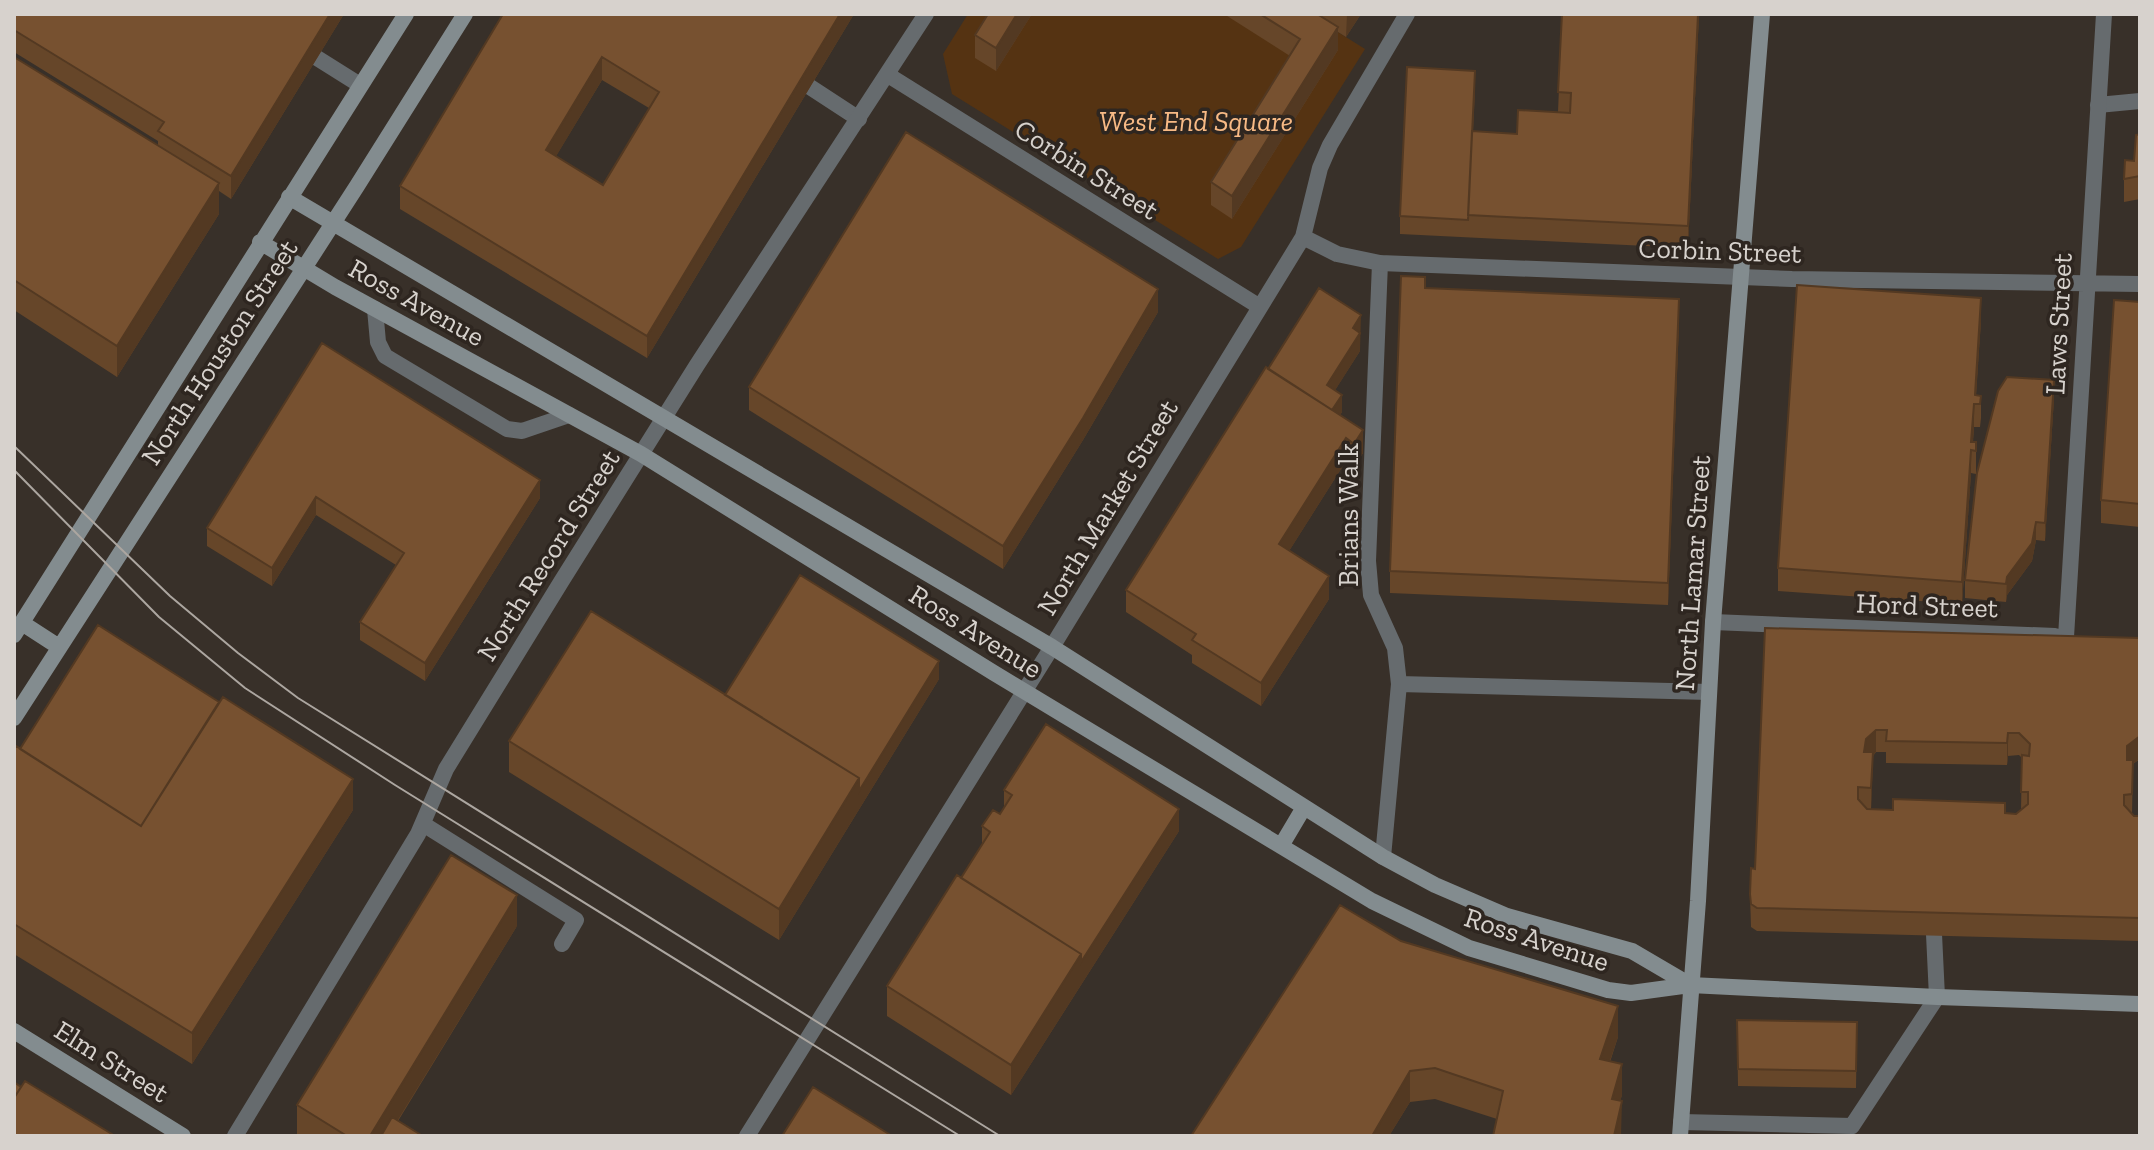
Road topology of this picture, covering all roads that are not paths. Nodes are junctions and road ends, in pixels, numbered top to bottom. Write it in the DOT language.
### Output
graph roads {
  1 [pos="406,14"];
  2 [pos="465,14"];
  3 [pos="926,14"];
  4 [pos="1407,14"];
  5 [pos="1762,14"];
  6 [pos="2104,14"];
  7 [pos="317,58"];
  8 [pos="888,75"];
  9 [pos="360,85"];
  10 [pos="810,87"];
  11 [pos="2140,101"];
  12 [pos="2098,105"];
  13 [pos="859,119"];
  14 [pos="289,197"];
  15 [pos="332,224"];
  16 [pos="1303,237"];
  17 [pos="260,242"];
  18 [pos="1380,263"];
  19 [pos="303,269"];
  20 [pos="1741,278"];
  21 [pos="2086,282"];
  22 [pos="2140,284"];
  23 [pos="1260,307"];
  24 [pos="375,309"];
  25 [pos="569,415"];
  26 [pos="666,417"];
  27 [pos="641,454"];
  28 [pos="1713,622"];
  29 [pos="17,625"];
  30 [pos="2074,637"];
  31 [pos="59,647"];
  32 [pos="1052,647"];
  33 [pos="1399,684"];
  34 [pos="1023,691"];
  35 [pos="1709,692"];
  36 [pos="14,718"];
  37 [pos="1303,809"];
  38 [pos="423,824"];
  39 [pos="1281,846"];
  40 [pos="1383,857"];
  41 [pos="1934,934"];
  42 [pos="562,944"];
  43 [pos="1690,985"];
  44 [pos="1937,997"];
  45 [pos="2140,1004"];
  46 [pos="14,1031"];
  47 [pos="1681,1129"];
  48 [pos="183,1136"];
  49 [pos="235,1136"];
  50 [pos="747,1136"];
  1 -- 9 [label="main road, North Houston Street"];
  2 -- 15 [label="main road, North Houston Street"];
  3 -- 8 [label="street, North Record Street"];
  4 -- 16 [label="street, North Market Street"];
  5 -- 20 [label="main road, North Lamar Street"];
  6 -- 12 [label="street, Laws Street"];
  7 -- 9 [label="street"];
  8 -- 13 [label="street, North Record Street"];
  8 -- 23 [label="street, Corbin Street"];
  9 -- 14 [label="main road, North Houston Street"];
  10 -- 13 [label="street"];
  11 -- 12 [label="street"];
  12 -- 21 [label="street, Laws Street"];
  13 -- 26 [label="street, North Record Street"];
  14 -- 15 [label="main road, Ross Avenue"];
  14 -- 17 [label="main road, North Houston Street"];
  15 -- 19 [label="main road, North Houston Street"];
  15 -- 26 [label="main road, Ross Avenue"];
  16 -- 18 [label="street, Corbin Street"];
  16 -- 23 [label="street, North Market Street"];
  17 -- 19 [label="main road, Ross Avenue"];
  17 -- 29 [label="main road, North Houston Street"];
  18 -- 20 [label="street, Corbin Street"];
  18 -- 33 [label="street, Brians Walk"];
  19 -- 24 [label="main road, Ross Avenue"];
  19 -- 31 [label="main road, North Houston Street"];
  20 -- 21 [label="street, Corbin Street"];
  20 -- 28 [label="main road, North Lamar Street"];
  21 -- 22 [label="street, Corbin Street"];
  21 -- 30 [label="street, Laws Street"];
  23 -- 32 [label="street, North Market Street"];
  24 -- 25 [label="main road, Ross Avenue"];
  24 -- 25 [label="street"];
  25 -- 27 [label="main road, Ross Avenue"];
  26 -- 27 [label="street, North Record Street"];
  26 -- 32 [label="main road, Ross Avenue"];
  27 -- 34 [label="main road, Ross Avenue"];
  27 -- 38 [label="street, North Record Street"];
  28 -- 30 [label="street, Hord Street"];
  28 -- 35 [label="main road, North Lamar Street"];
  29 -- 31 [label="main road"];
  31 -- 36 [label="main road, North Houston Street"];
  32 -- 34 [label="street, North Market Street"];
  32 -- 37 [label="main road, Ross Avenue"];
  33 -- 35 [label="street"];
  33 -- 40 [label="street, Brians Walk"];
  34 -- 39 [label="main road, Ross Avenue"];
  34 -- 50 [label="street, North Market Street"];
  35 -- 43 [label="main road, North Lamar Street"];
  37 -- 39 [label="main road"];
  37 -- 40 [label="main road, Ross Avenue"];
  38 -- 42 [label="street"];
  38 -- 49 [label="street, North Record Street"];
  39 -- 43 [label="main road, Ross Avenue"];
  40 -- 43 [label="main road, Ross Avenue"];
  41 -- 44 [label="street"];
  43 -- 44 [label="main road, Ross Avenue"];
  43 -- 47 [label="main road, North Lamar Street"];
  44 -- 45 [label="main road, Ross Avenue"];
  44 -- 47 [label="street"];
  46 -- 48 [label="main road, Elm Street"];
}
